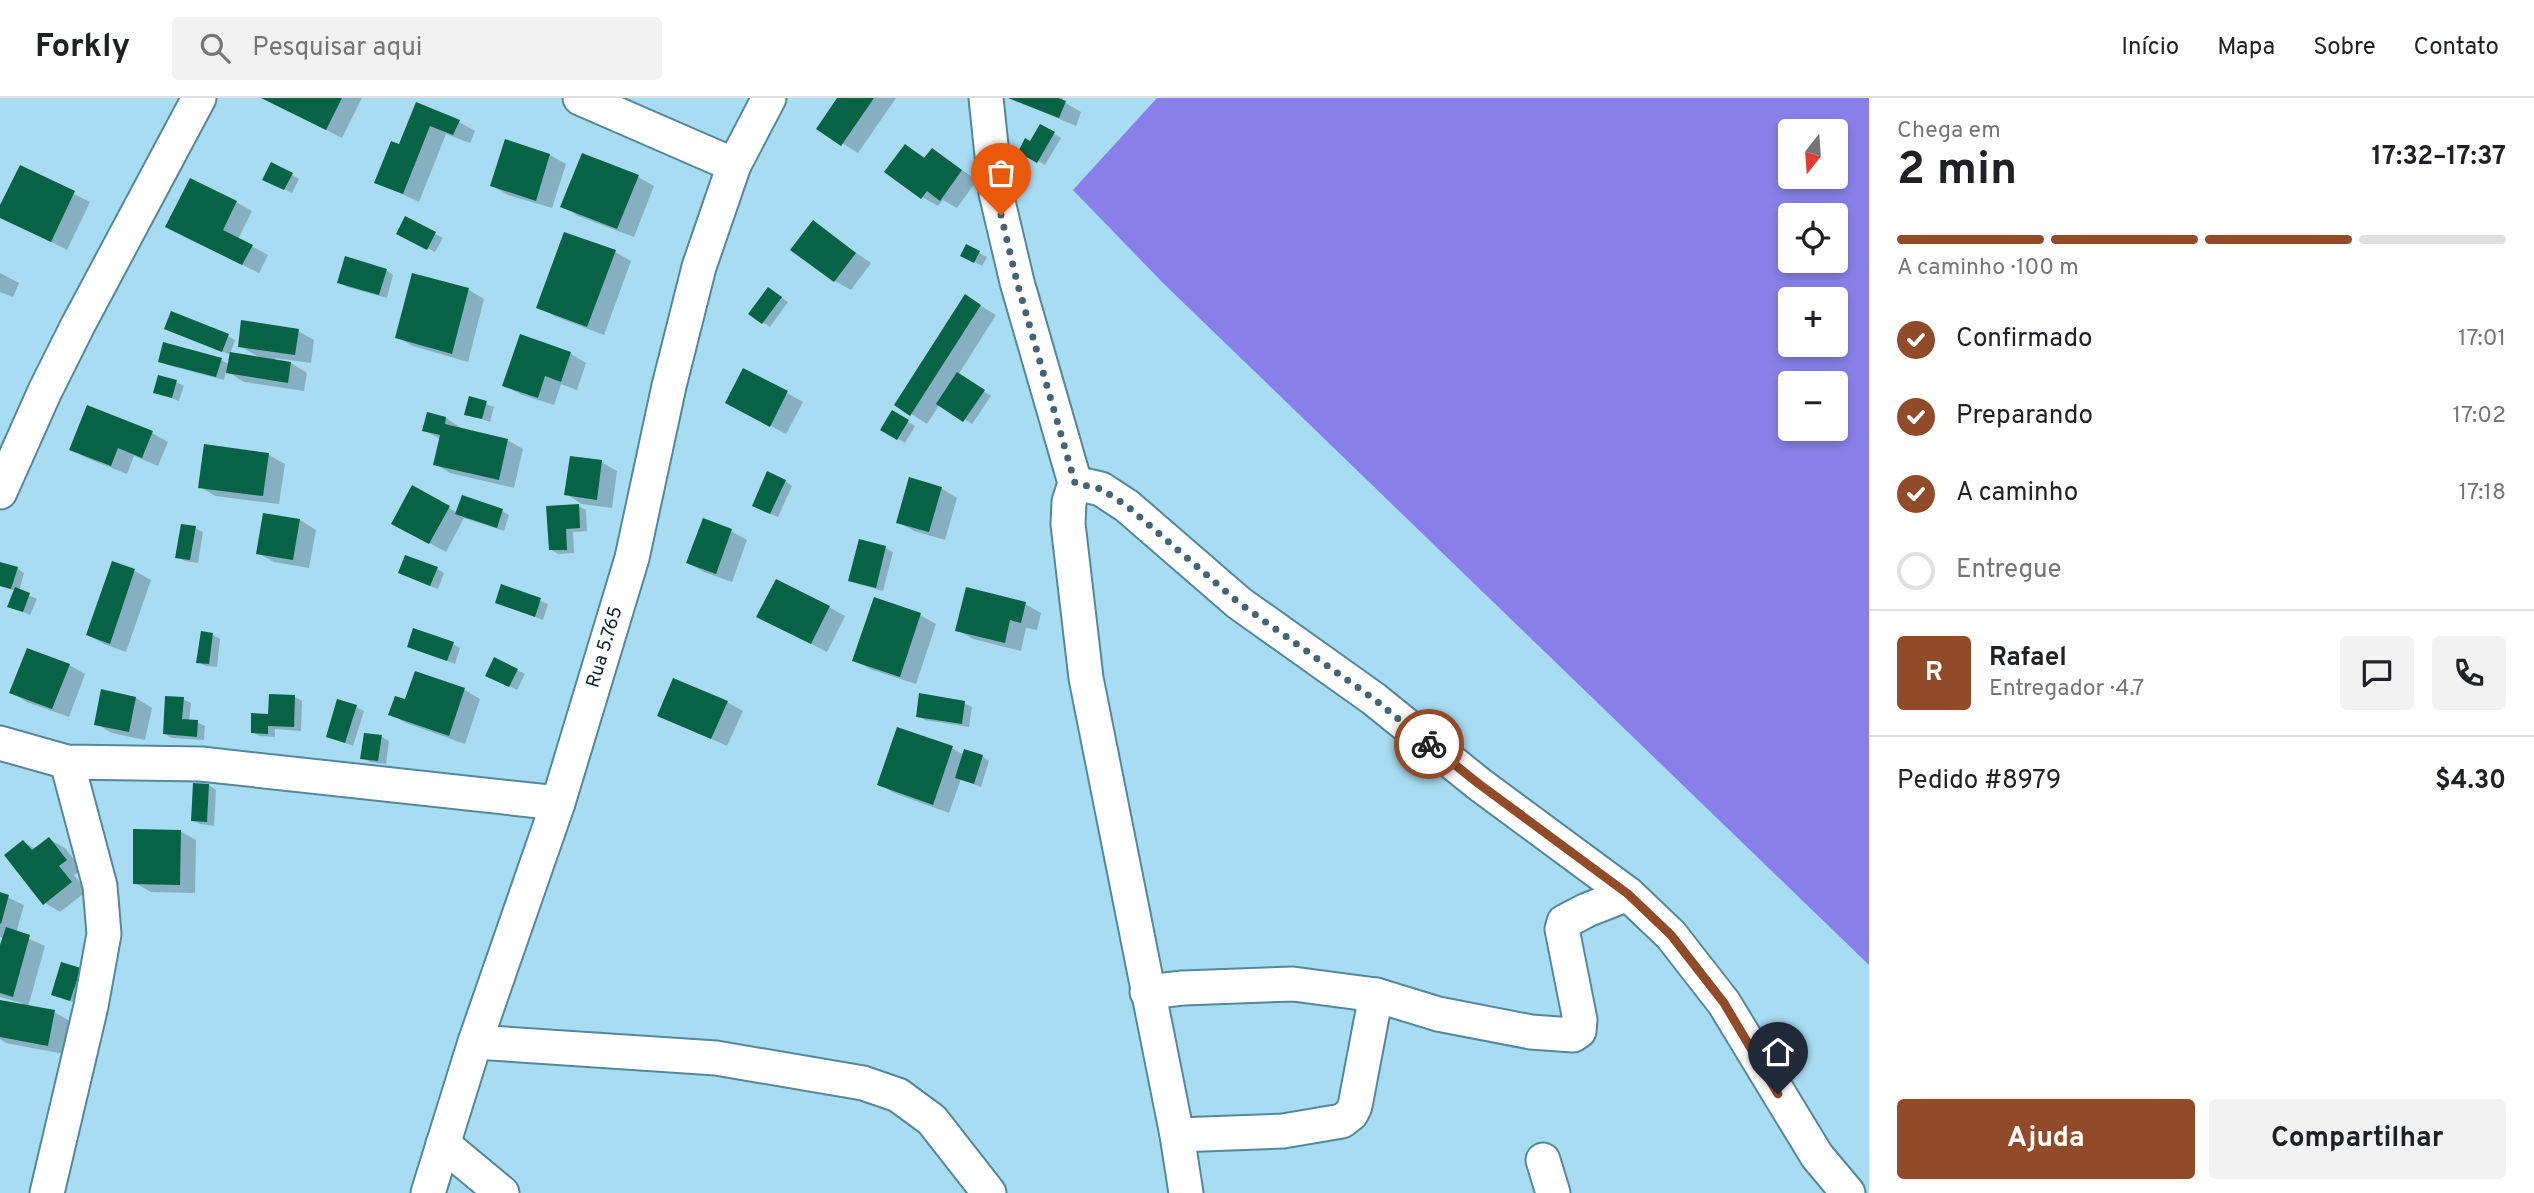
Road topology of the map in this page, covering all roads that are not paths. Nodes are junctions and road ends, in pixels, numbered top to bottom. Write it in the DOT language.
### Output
graph roads {
  1 [pos="199,98"];
  2 [pos="580,98"];
  3 [pos="769,98"];
  4 [pos="986,98"];
  5 [pos="734,165"];
  6 [pos="2,481"];
  7 [pos="1075,483"];
  8 [pos="0,743"];
  9 [pos="67,762"];
  10 [pos="558,803"];
  11 [pos="1628,894"];
  12 [pos="1147,992"];
  13 [pos="1376,995"];
  14 [pos="475,1042"];
  15 [pos="1177,1135"];
  16 [pos="443,1144"];
  17 [pos="1543,1160"];
  18 [pos="1869,1178"];
  19 [pos="47,1193"];
  20 [pos="428,1193"];
  21 [pos="502,1193"];
  22 [pos="989,1193"];
  23 [pos="1186,1193"];
  24 [pos="1553,1193"];
  25 [pos="1849,1193"];
  1 -- 6 [label="street"];
  2 -- 5 [label="street"];
  3 -- 5 [label="street, Rua 5.765"];
  4 -- 7 [label="street"];
  5 -- 10 [label="street, Rua 5.765"];
  7 -- 11 [label="street"];
  7 -- 12 [label="street"];
  8 -- 9 [label="street"];
  9 -- 10 [label="street"];
  9 -- 19 [label="street"];
  10 -- 14 [label="street, Rua 5.765"];
  11 -- 13 [label="street"];
  11 -- 25 [label="street"];
  12 -- 13 [label="street"];
  12 -- 15 [label="street"];
  13 -- 15 [label="street"];
  14 -- 16 [label="street, Rua 5.765"];
  14 -- 22 [label="street"];
  15 -- 23 [label="street"];
  16 -- 20 [label="street, Rua 5.765"];
  16 -- 21 [label="street"];
  17 -- 24 [label="street"];
  18 -- 25 [label="street"];
}
